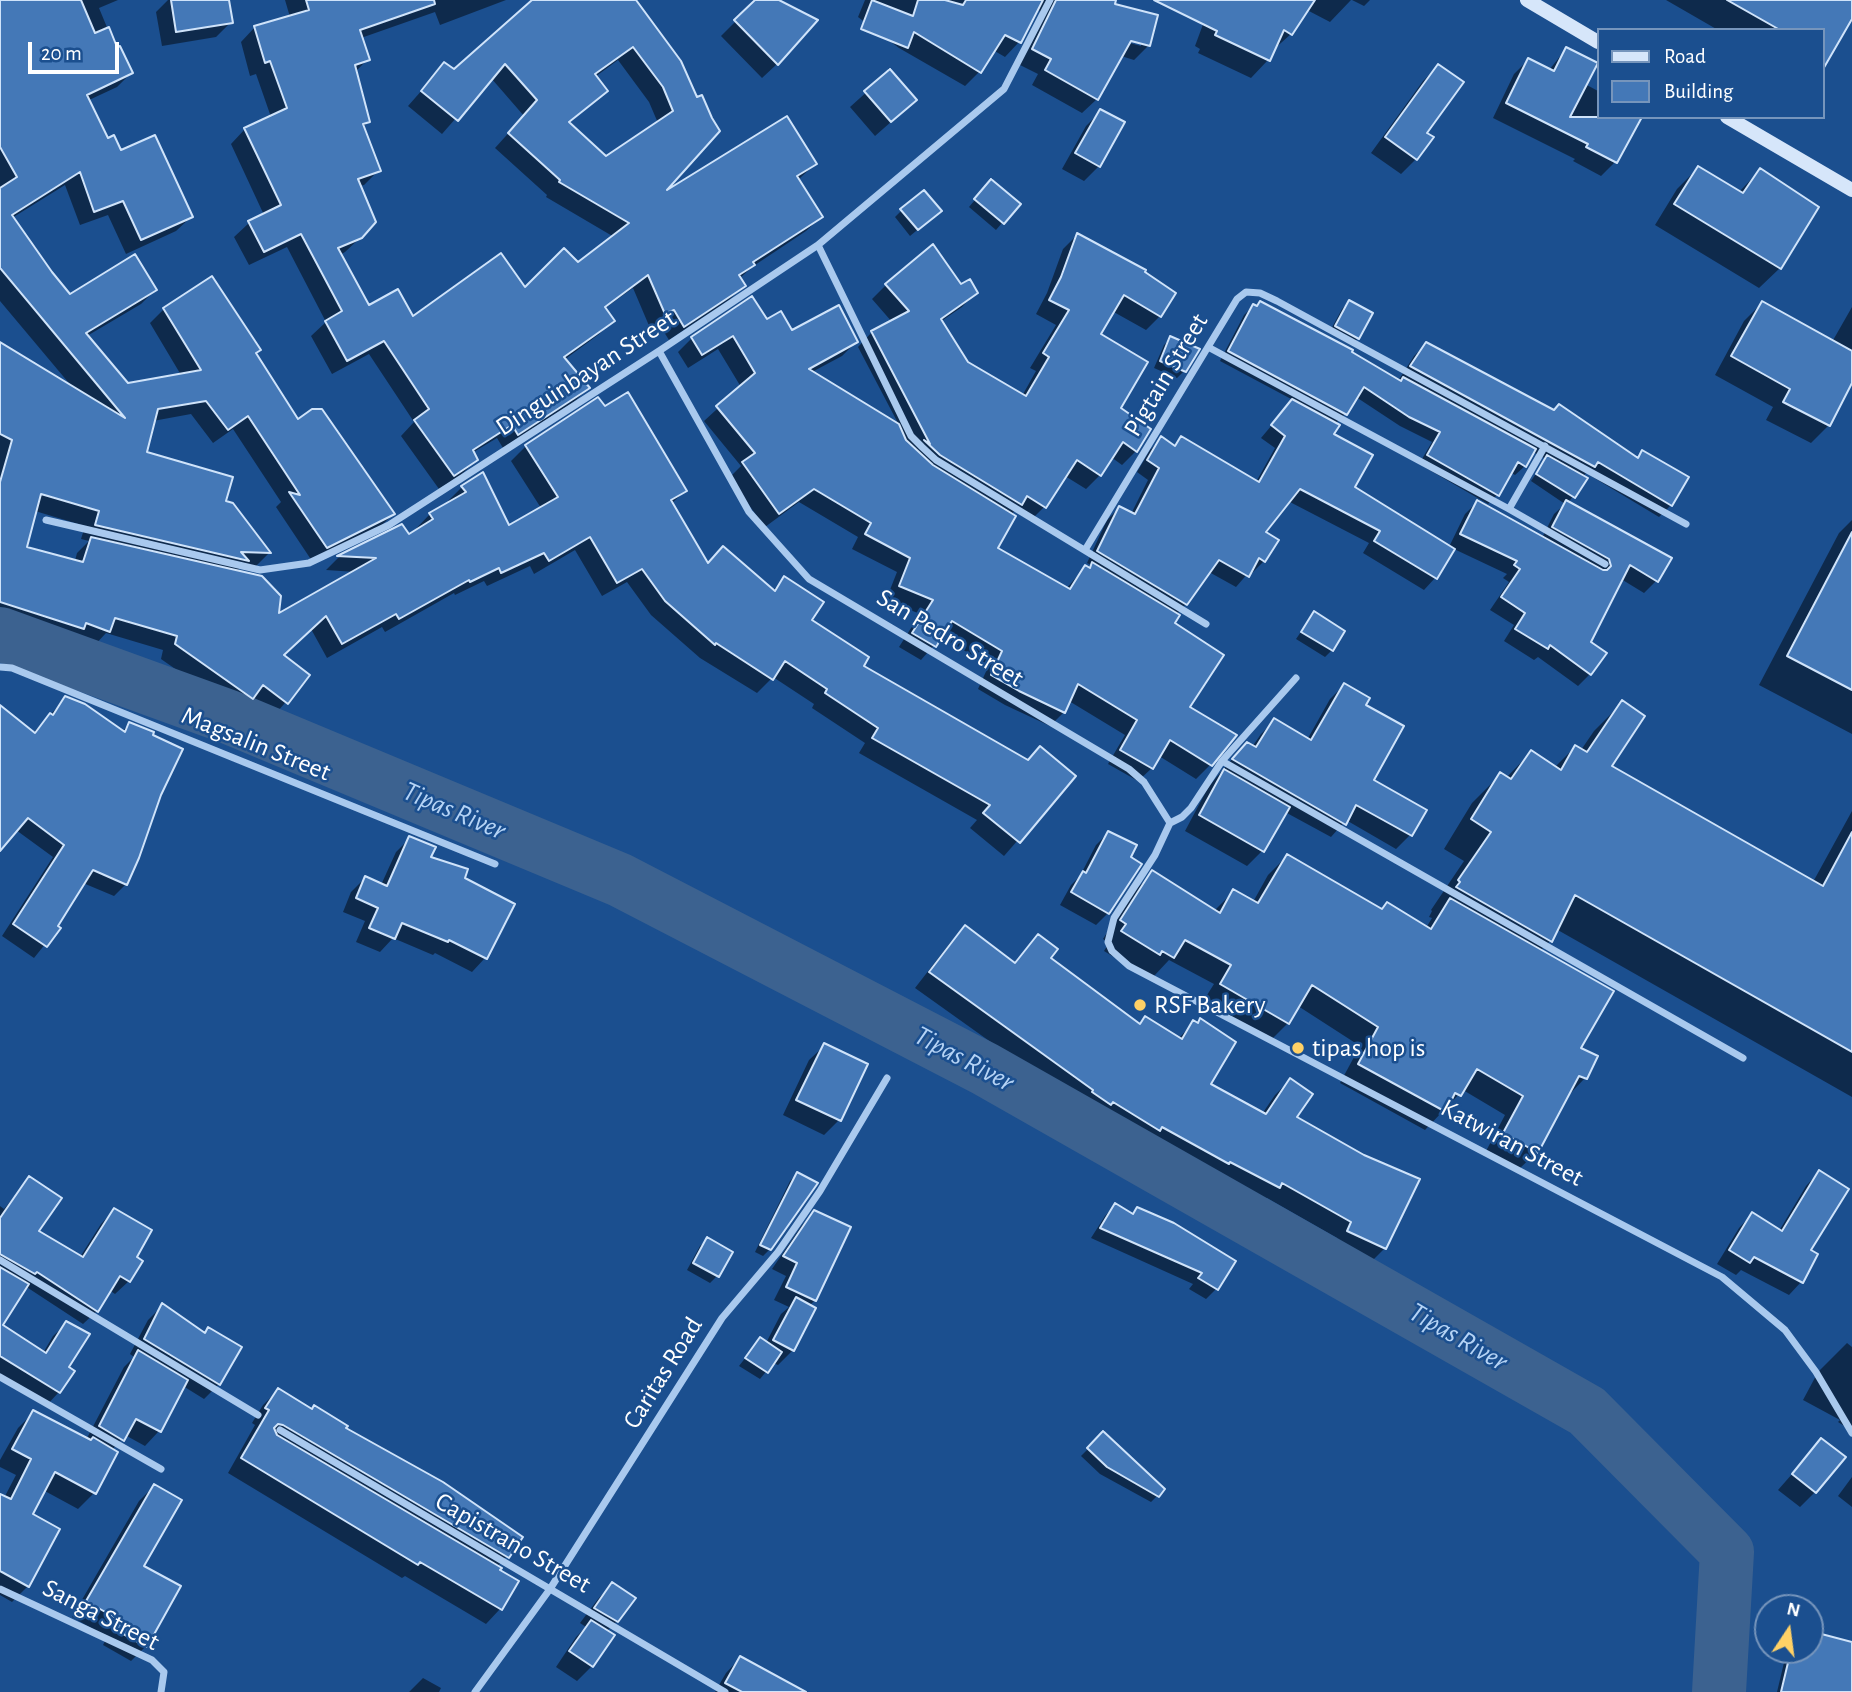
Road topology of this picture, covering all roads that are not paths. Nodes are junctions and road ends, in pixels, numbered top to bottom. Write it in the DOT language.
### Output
graph roads {
  1 [pos="1050,0"];
  2 [pos="1527,0"];
  3 [pos="1596,41"];
  4 [pos="1730,119"];
  5 [pos="1852,190"];
  6 [pos="818,245"];
  7 [pos="1208,347"];
  8 [pos="659,351"];
  9 [pos="1545,446"];
  10 [pos="1508,509"];
  11 [pos="46,520"];
  12 [pos="1686,524"];
  13 [pos="1085,550"];
  14 [pos="1605,564"];
  15 [pos="1206,624"];
  16 [pos="0,667"];
  17 [pos="1296,678"];
  18 [pos="1222,761"];
  19 [pos="1170,823"];
  20 [pos="495,864"];
  21 [pos="1743,1058"];
  22 [pos="887,1078"];
  23 [pos="0,1261"];
  24 [pos="0,1377"];
  25 [pos="258,1415"];
  26 [pos="280,1430"];
  27 [pos="1852,1433"];
  28 [pos="161,1469"];
  29 [pos="0,1589"];
  30 [pos="550,1589"];
  31 [pos="161,1692"];
  32 [pos="475,1692"];
  33 [pos="725,1692"];
  1 -- 6 [label="street, Dinguinbayan Street"];
  2 -- 3 [label="main road"];
  4 -- 5 [label="main road"];
  6 -- 8 [label="street, Dinguinbayan Street"];
  6 -- 13 [label="street"];
  7 -- 9 [label="street, Pigtain Street"];
  7 -- 10 [label="street"];
  7 -- 13 [label="street, Pigtain Street"];
  8 -- 11 [label="street, Dinguinbayan Street"];
  8 -- 19 [label="street, San Pedro Street"];
  9 -- 10 [label="street"];
  9 -- 12 [label="street, Pigtain Street"];
  10 -- 14 [label="street"];
  13 -- 15 [label="street"];
  16 -- 20 [label="street, Magsalin Street"];
  17 -- 18 [label="street"];
  18 -- 19 [label="street"];
  18 -- 21 [label="street"];
  19 -- 27 [label="street, Katwiran Street"];
  22 -- 30 [label="street, Caritas Road"];
  23 -- 25 [label="street"];
  24 -- 28 [label="street"];
  26 -- 30 [label="street, Capistrano Street"];
  29 -- 31 [label="street, Sanga Street"];
  30 -- 32 [label="street, Caritas Road"];
  30 -- 33 [label="street, Capistrano Street"];
}
